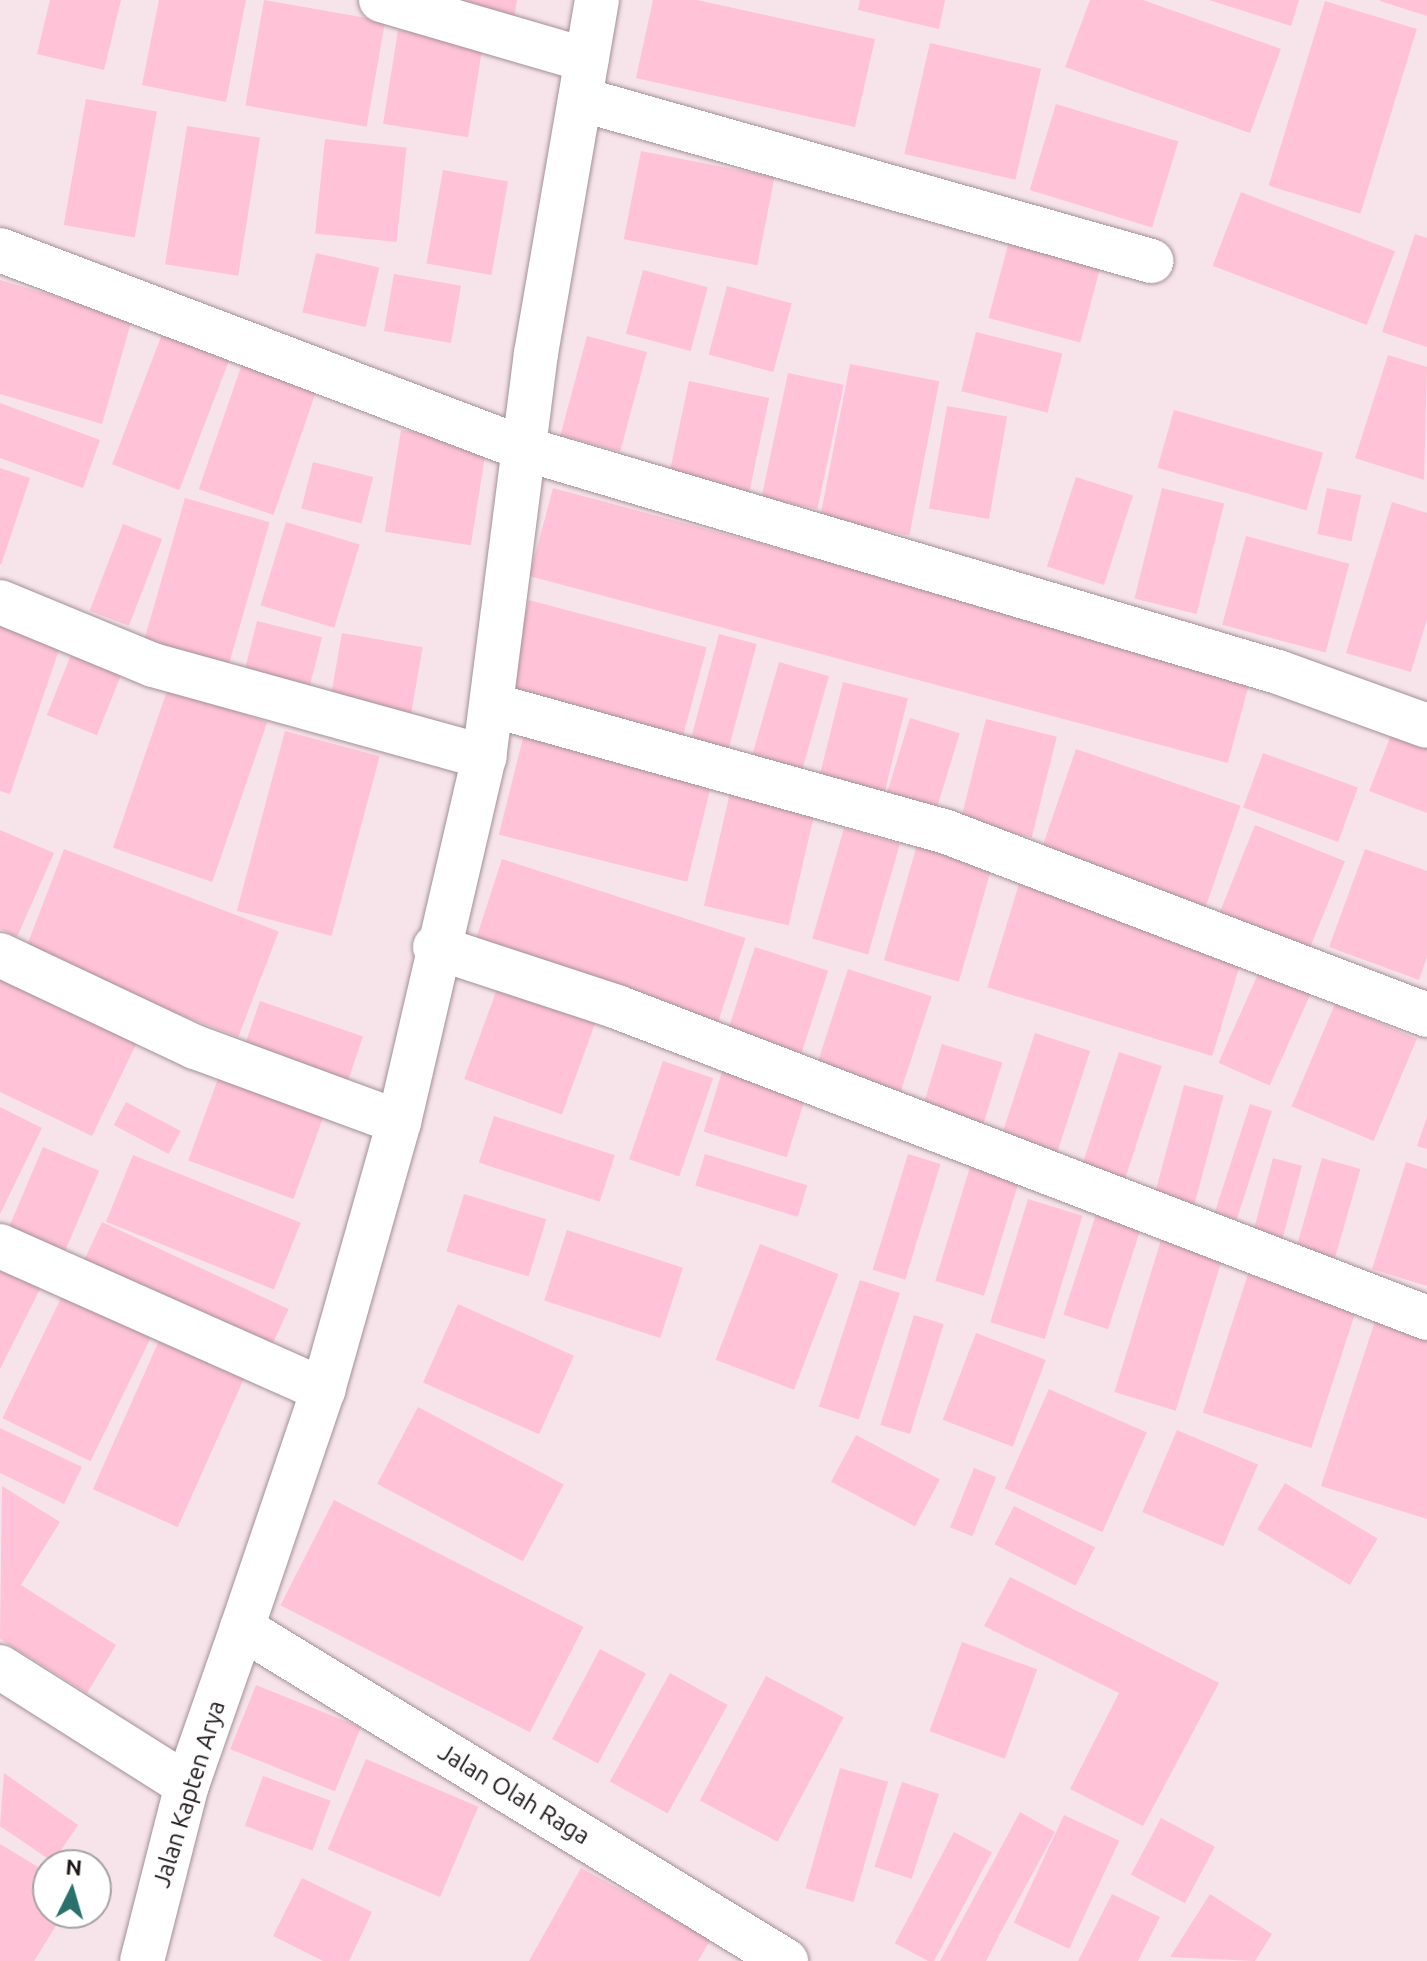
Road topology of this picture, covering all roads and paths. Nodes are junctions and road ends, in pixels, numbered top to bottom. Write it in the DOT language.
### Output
graph roads {
  1 [pos="381,0"];
  2 [pos="597,0"];
  3 [pos="583,80"];
  4 [pos="0,250"];
  5 [pos="1151,261"];
  6 [pos="525,449"];
  7 [pos="0,602"];
  8 [pos="492,705"];
  9 [pos="1427,726"];
  10 [pos="484,757"];
  11 [pos="435,947"];
  12 [pos="0,955"];
  13 [pos="1427,1015"];
  14 [pos="399,1122"];
  15 [pos="0,1246"];
  16 [pos="1427,1318"];
  17 [pos="323,1390"];
  18 [pos="242,1628"];
  19 [pos="0,1667"];
  20 [pos="187,1785"];
  21 [pos="142,1961"];
  22 [pos="786,1961"];
  1 -- 3 [label="street"];
  2 -- 3 [label="street, Jalan Kapten Arya"];
  3 -- 5 [label="street"];
  3 -- 6 [label="street, Jalan Kapten Arya"];
  4 -- 6 [label="street"];
  6 -- 8 [label="street, Jalan Kapten Arya"];
  6 -- 9 [label="street"];
  7 -- 10 [label="street"];
  8 -- 10 [label="street, Jalan Kapten Arya"];
  8 -- 13 [label="street"];
  10 -- 11 [label="street, Jalan Kapten Arya"];
  11 -- 14 [label="street, Jalan Kapten Arya"];
  11 -- 16 [label="street"];
  12 -- 14 [label="street"];
  14 -- 17 [label="street, Jalan Kapten Arya"];
  15 -- 17 [label="street"];
  17 -- 18 [label="street, Jalan Kapten Arya"];
  18 -- 20 [label="street, Jalan Kapten Arya"];
  18 -- 22 [label="street, Jalan Olah Raga"];
  19 -- 20 [label="street"];
  20 -- 21 [label="street, Jalan Kapten Arya"];
}
